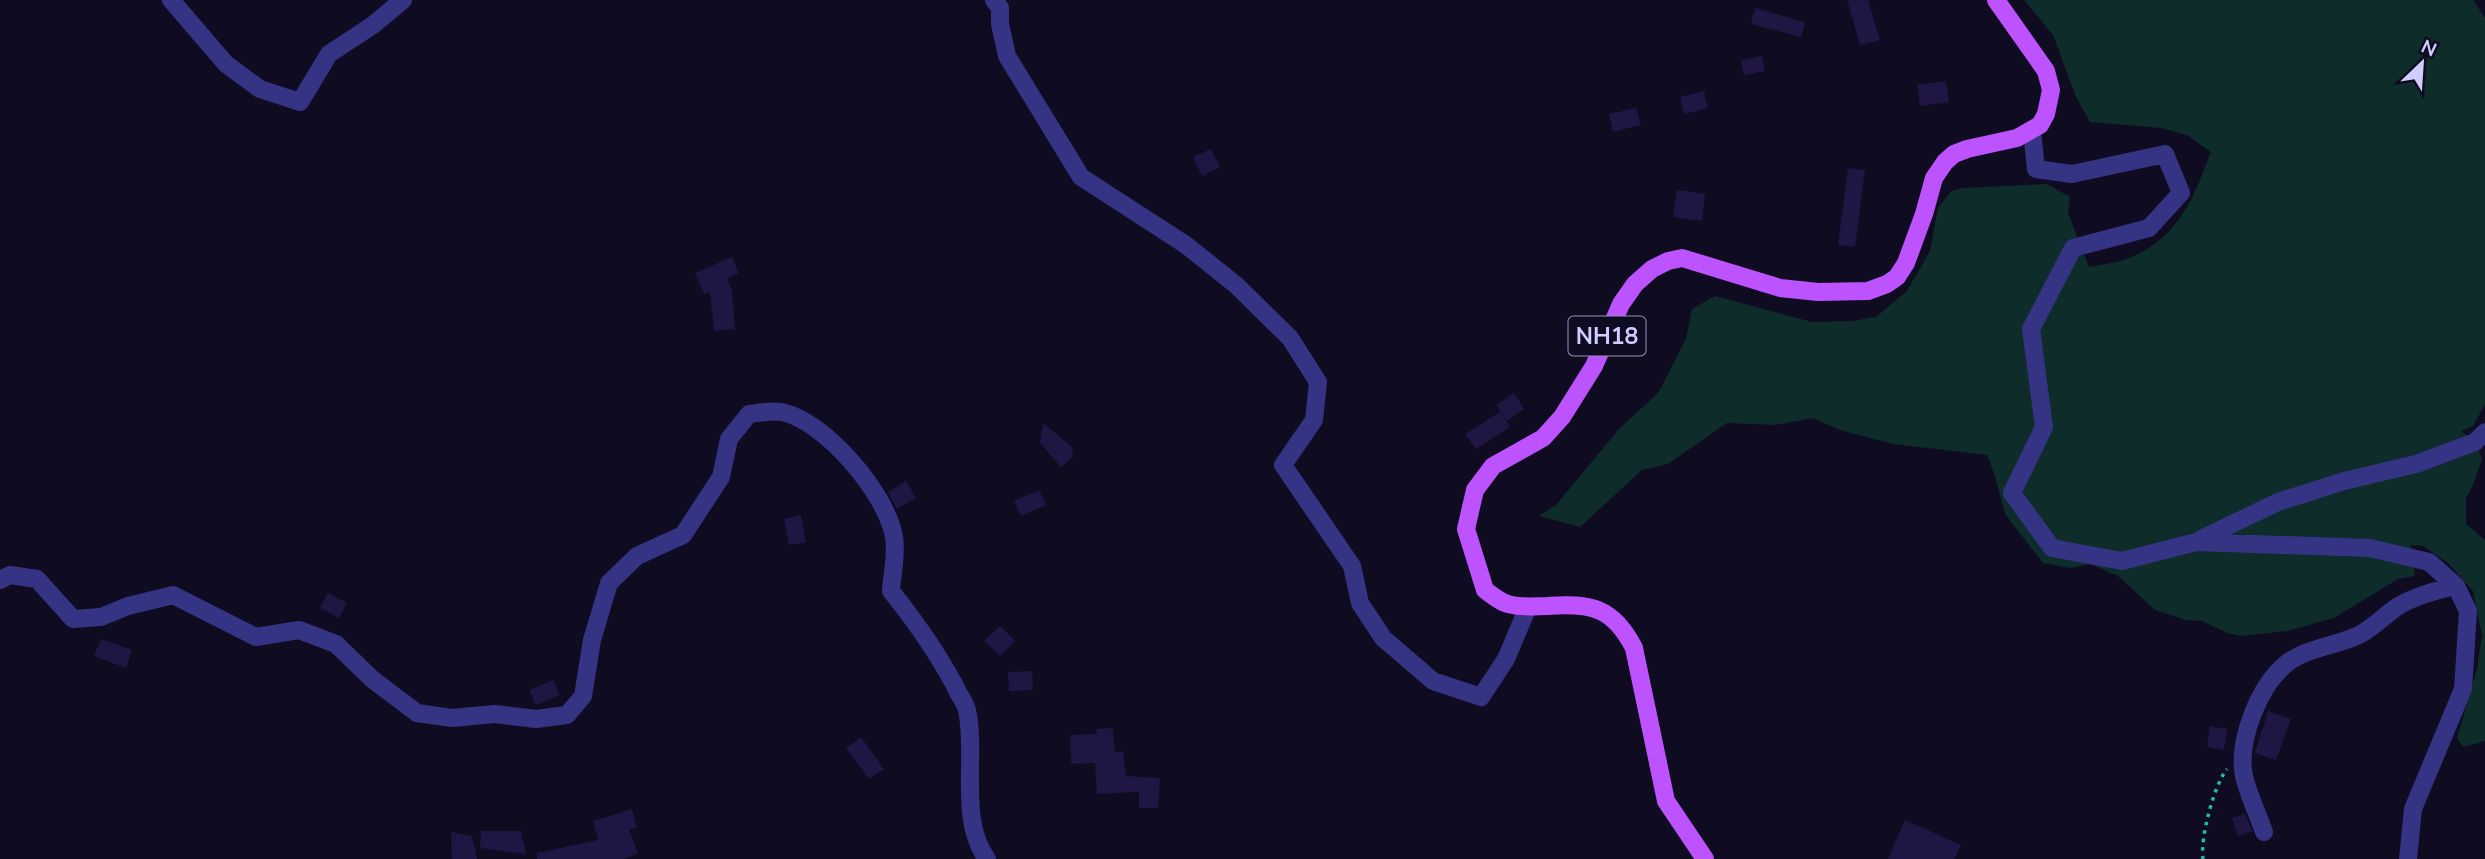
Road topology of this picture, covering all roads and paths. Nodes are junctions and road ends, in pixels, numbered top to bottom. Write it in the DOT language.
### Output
graph roads {
  1 [pos="171,0"];
  2 [pos="402,0"];
  3 [pos="994,0"];
  4 [pos="1996,0"];
  5 [pos="2032,131"];
  6 [pos="2485,432"];
  7 [pos="2196,542"];
  8 [pos="0,580"];
  9 [pos="2456,586"];
  10 [pos="1528,607"];
  11 [pos="2243,750"];
  12 [pos="2264,832"];
  13 [pos="987,859"];
  14 [pos="1705,859"];
  15 [pos="2203,859"];
  16 [pos="2408,859"];
  1 -- 2 [label="street"];
  3 -- 10 [label="street"];
  4 -- 5 [label="main road"];
  5 -- 7 [label="street"];
  5 -- 10 [label="main road, NH18"];
  6 -- 7 [label="street"];
  7 -- 9 [label="street"];
  8 -- 13 [label="street"];
  9 -- 11 [label="street"];
  9 -- 16 [label="street"];
  10 -- 14 [label="main road, NH18"];
  11 -- 12 [label="street"];
  11 -- 15 [label="path"];
}
